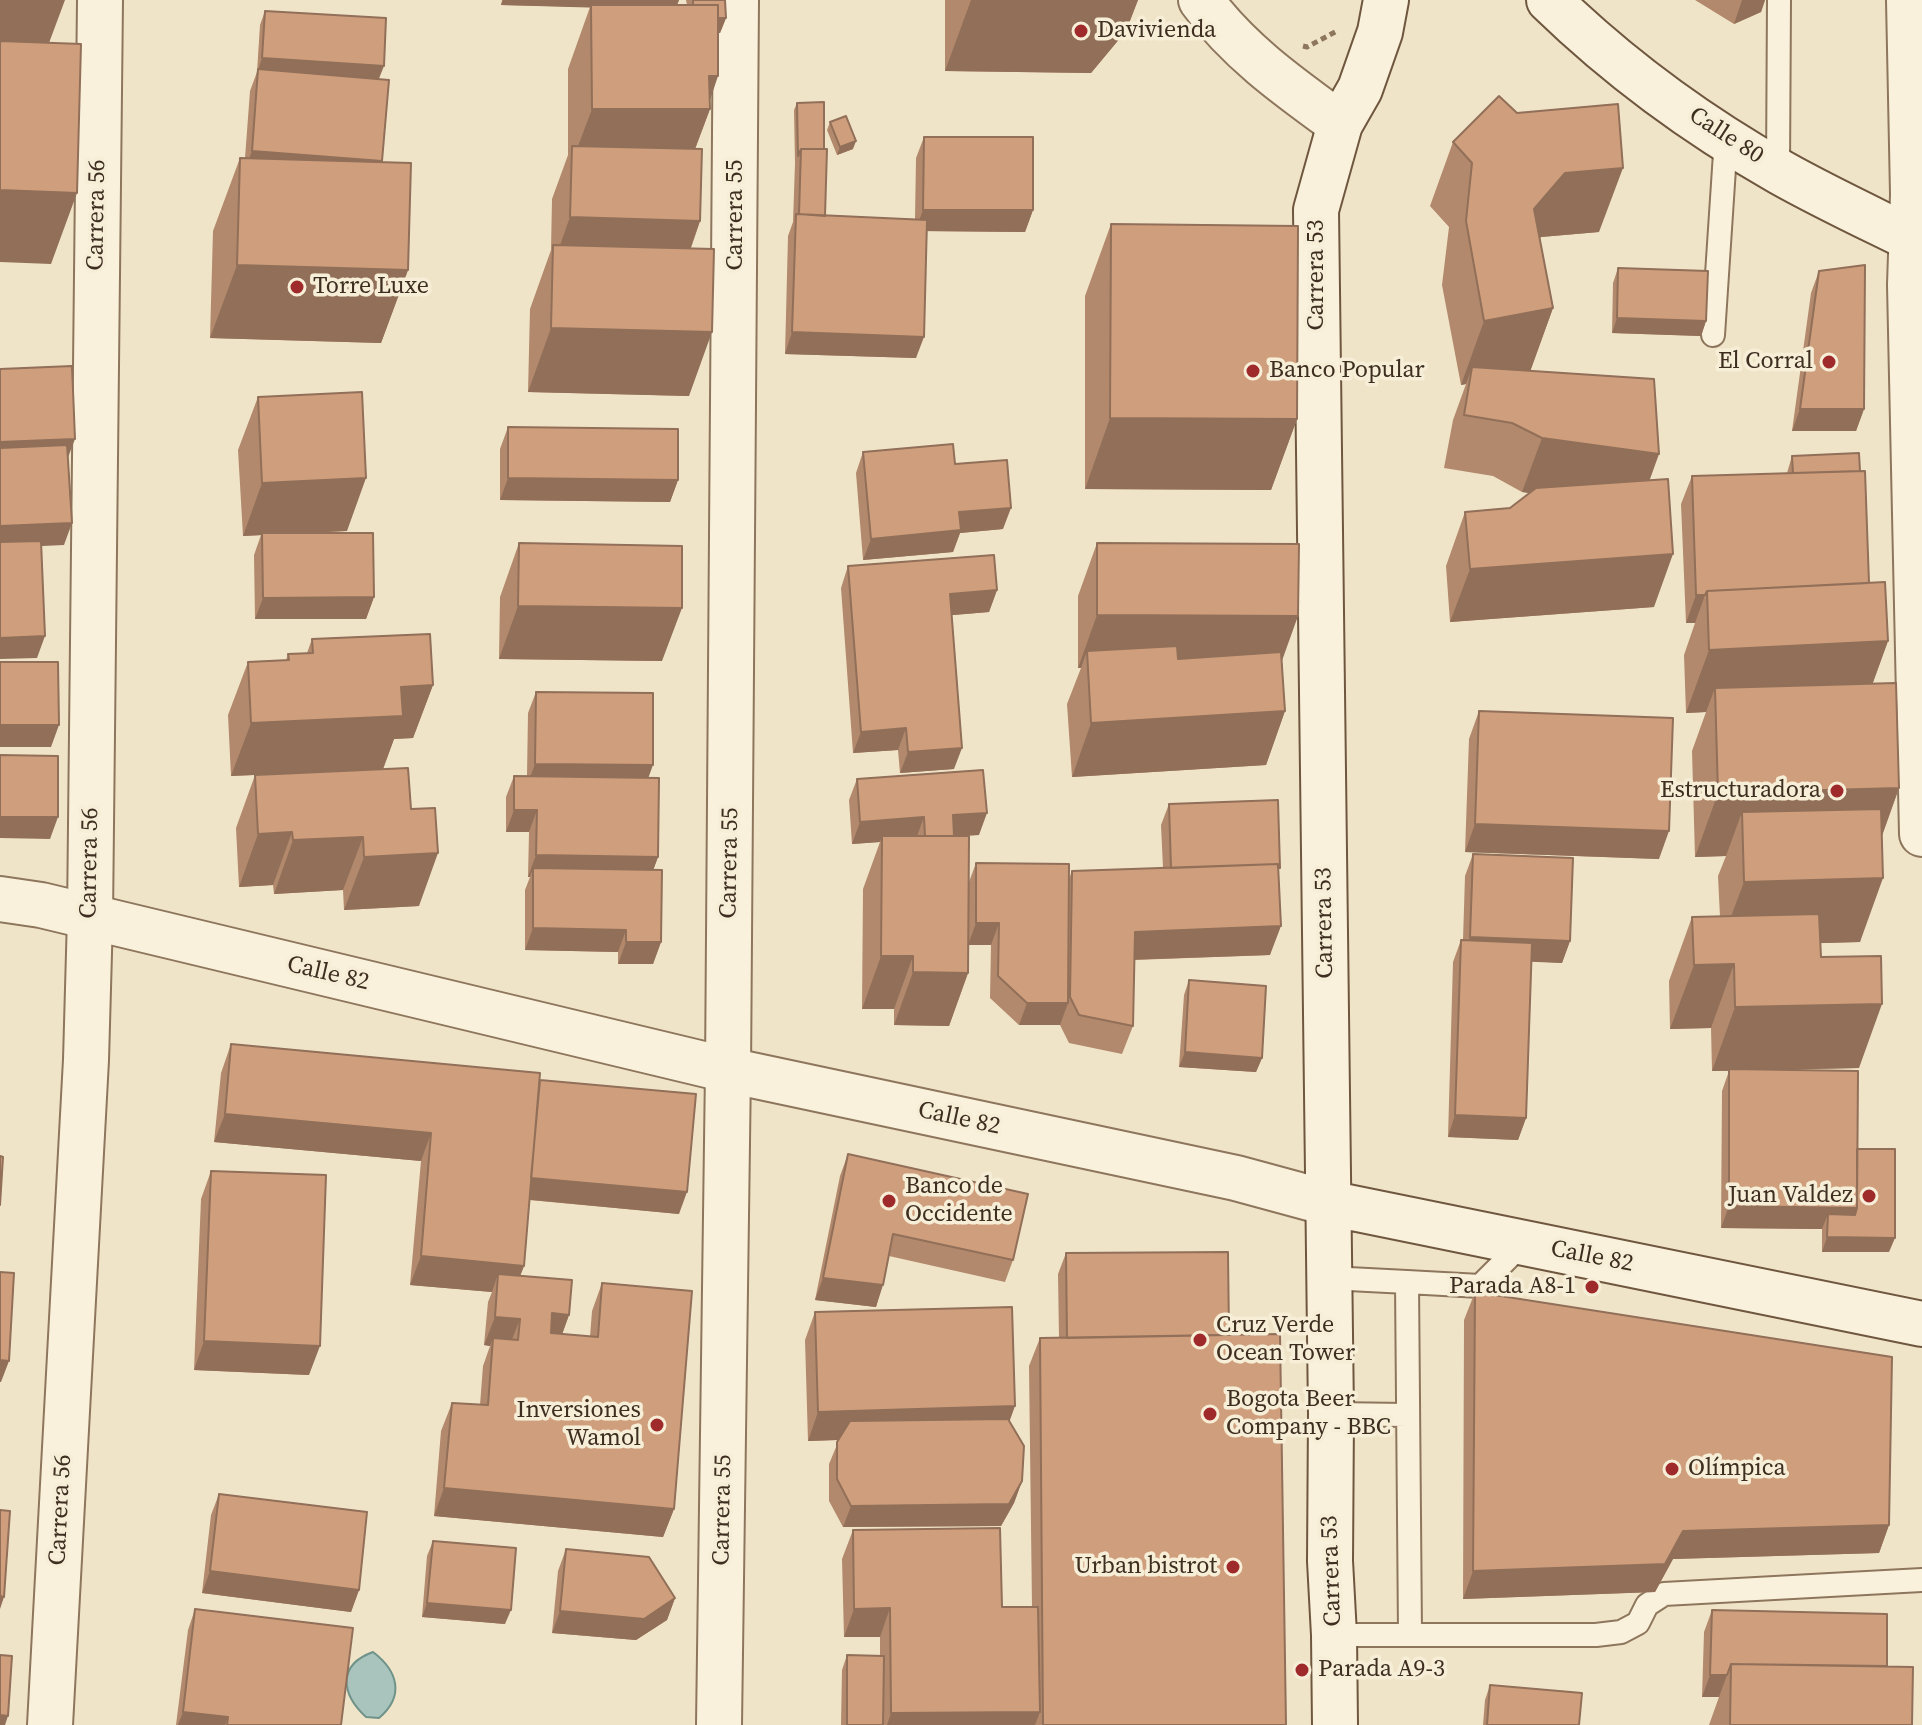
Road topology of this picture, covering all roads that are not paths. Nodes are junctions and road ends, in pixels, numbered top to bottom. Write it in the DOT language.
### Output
graph roads {
  1 [pos="100,0"];
  2 [pos="736,0"];
  3 [pos="1201,0"];
  4 [pos="1386,0"];
  5 [pos="1549,0"];
  6 [pos="1779,0"];
  7 [pos="1909,0"];
  8 [pos="1340,124"];
  9 [pos="1917,127"];
  10 [pos="1726,138"];
  11 [pos="1778,170"];
  12 [pos="1916,241"];
  13 [pos="1713,335"];
  14 [pos="1922,834"];
  15 [pos="0,899"];
  16 [pos="90,917"];
  17 [pos="728,1070"];
  18 [pos="1328,1203"];
  19 [pos="1523,1243"];
  20 [pos="1329,1278"];
  21 [pos="1407,1282"];
  22 [pos="1922,1324"];
  23 [pos="1331,1414"];
  24 [pos="1407,1415"];
  25 [pos="1922,1580"];
  26 [pos="1410,1634"];
  27 [pos="1334,1635"];
  28 [pos="50,1725"];
  29 [pos="719,1725"];
  30 [pos="1335,1725"];
  1 -- 16 [label="street, Carrera 56"];
  2 -- 17 [label="street, Carrera 55"];
  3 -- 8 [label="street"];
  4 -- 8 [label="street, Carrera 53"];
  5 -- 10 [label="street, Calle 80"];
  6 -- 11 [label="lane"];
  7 -- 9 [label="street"];
  8 -- 18 [label="street, Carrera 53"];
  9 -- 12 [label="street"];
  10 -- 11 [label="street, Calle 80"];
  10 -- 13 [label="lane"];
  11 -- 12 [label="street, Calle 80"];
  12 -- 14 [label="street"];
  15 -- 16 [label="street, Calle 82"];
  16 -- 17 [label="street, Calle 82"];
  16 -- 28 [label="street, Carrera 56"];
  17 -- 18 [label="street, Calle 82"];
  17 -- 29 [label="street, Carrera 55"];
  18 -- 19 [label="street, Calle 82"];
  18 -- 20 [label="street, Carrera 53"];
  19 -- 21 [label="lane"];
  19 -- 22 [label="street, Calle 82"];
  20 -- 21 [label="lane"];
  20 -- 23 [label="street, Carrera 53"];
  21 -- 24 [label="lane"];
  23 -- 24 [label="lane"];
  23 -- 27 [label="street, Carrera 53"];
  24 -- 26 [label="lane"];
  25 -- 26 [label="lane"];
  26 -- 27 [label="lane"];
  27 -- 30 [label="street, Carrera 53"];
}
